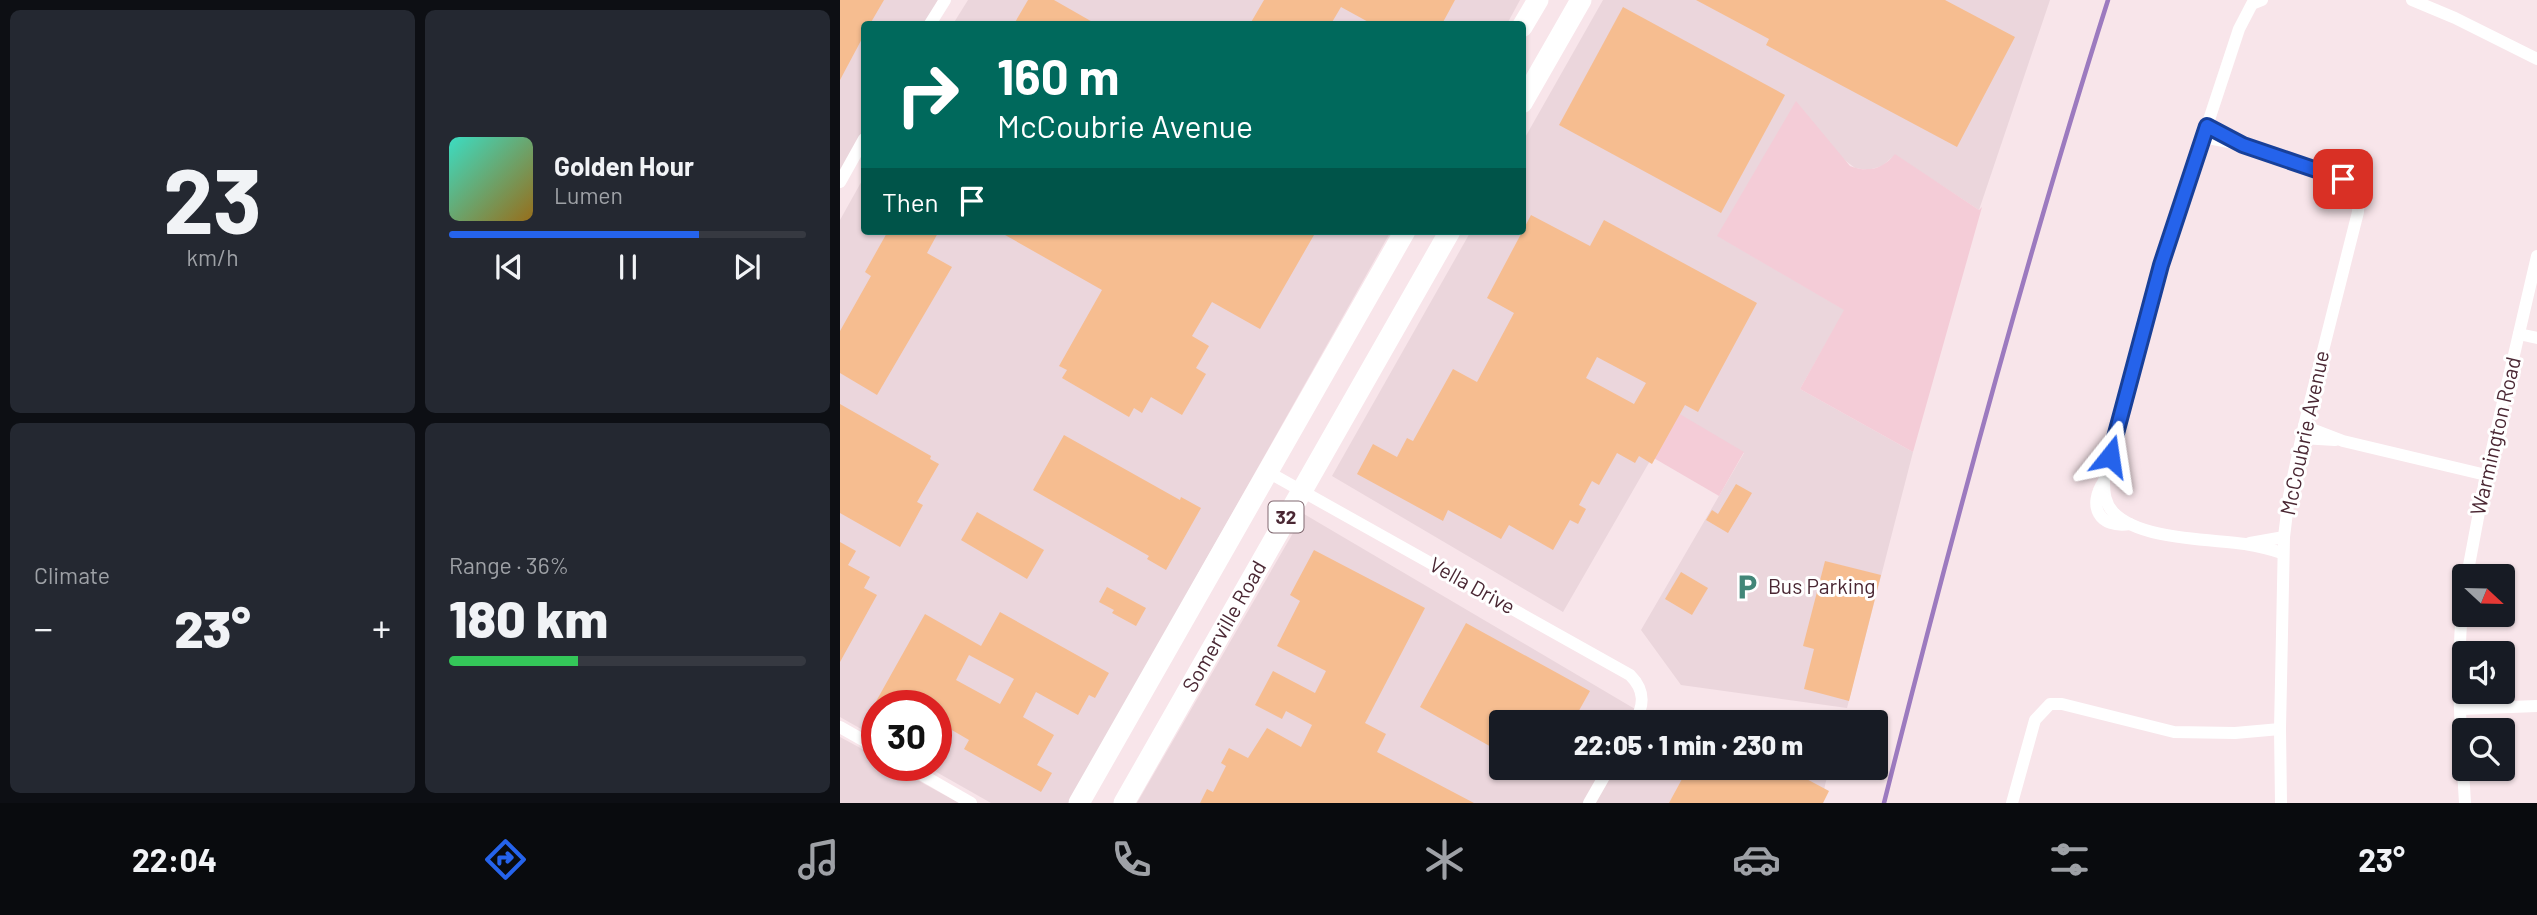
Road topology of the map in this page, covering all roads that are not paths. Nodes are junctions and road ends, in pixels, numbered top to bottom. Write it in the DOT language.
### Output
graph roads {
  1 [pos="944,0"];
  2 [pos="1538,0"];
  3 [pos="1581,0"];
  4 [pos="2262,0"];
  5 [pos="2418,1"];
  6 [pos="932,21"];
  7 [pos="1526,21"];
  8 [pos="2537,59"];
  9 [pos="1526,96"];
  10 [pos="2205,132"];
  11 [pos="861,144"];
  12 [pos="840,182"];
  13 [pos="1403,235"];
  14 [pos="1448,235"];
  15 [pos="2537,256"];
  16 [pos="2519,334"];
  17 [pos="2537,338"];
  18 [pos="2303,432"];
  19 [pos="1268,472"];
  20 [pos="2486,475"];
  21 [pos="1301,491"];
  22 [pos="2284,537"];
  23 [pos="2243,544"];
  24 [pos="2282,553"];
  25 [pos="2469,564"];
  26 [pos="2460,627"];
  27 [pos="2537,706"];
  28 [pos="2460,709"];
  29 [pos="1641,710"];
  30 [pos="840,727"];
  31 [pos="2280,734"];
  32 [pos="861,739"];
  33 [pos="1602,780"];
  34 [pos="933,781"];
  35 [pos="971,803"];
  36 [pos="1079,803"];
  37 [pos="1124,803"];
  38 [pos="1589,803"];
  39 [pos="2012,803"];
  40 [pos="2281,803"];
  41 [pos="2465,803"];
  1 -- 6 [label="street"];
  2 -- 7 [label="main road"];
  3 -- 9 [label="main road"];
  4 -- 10 [label="street"];
  5 -- 8 [label="street"];
  10 -- 18 [label="street, McCoubrie Avenue"];
  10 -- 23 [label="street"];
  11 -- 12 [label="street"];
  13 -- 19 [label="main road, Somerville Road / 32"];
  14 -- 21 [label="main road, Somerville Road / 32"];
  15 -- 16 [label="street, Warmington Road"];
  16 -- 17 [label="street"];
  16 -- 20 [label="street, Warmington Road"];
  18 -- 20 [label="street"];
  18 -- 22 [label="street, McCoubrie Avenue"];
  19 -- 21 [label="street, Vella Drive"];
  19 -- 36 [label="main road, Somerville Road / 32"];
  20 -- 25 [label="street, Warmington Road"];
  21 -- 29 [label="street, Vella Drive"];
  21 -- 37 [label="main road, Somerville Road / 32"];
  22 -- 23 [label="street"];
  22 -- 24 [label="street, McCoubrie Avenue"];
  23 -- 24 [label="street"];
  24 -- 31 [label="street, McCoubrie Avenue"];
  26 -- 28 [label="street"];
  27 -- 28 [label="street"];
  28 -- 41 [label="street"];
  30 -- 32 [label="street"];
  31 -- 39 [label="street"];
  31 -- 40 [label="street, McCoubrie Avenue"];
  33 -- 38 [label="street"];
  34 -- 35 [label="street"];
}
